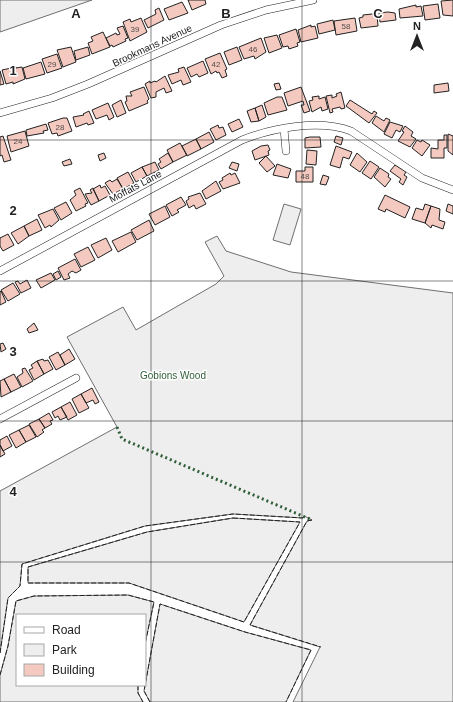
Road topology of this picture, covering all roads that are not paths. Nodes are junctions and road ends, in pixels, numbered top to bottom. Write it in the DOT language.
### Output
graph roads {
  1 [pos="313,0"];
  2 [pos="0,113"];
  3 [pos="284,129"];
  4 [pos="286,151"];
  5 [pos="453,190"];
  6 [pos="0,271"];
  7 [pos="76,378"];
  8 [pos="0,419"];
  1 -- 2 [label="street, Brookmans Avenue"];
  3 -- 4 [label="street"];
  3 -- 5 [label="street, Moffats Lane"];
  3 -- 6 [label="street, Moffats Lane"];
  7 -- 8 [label="street"];
}
